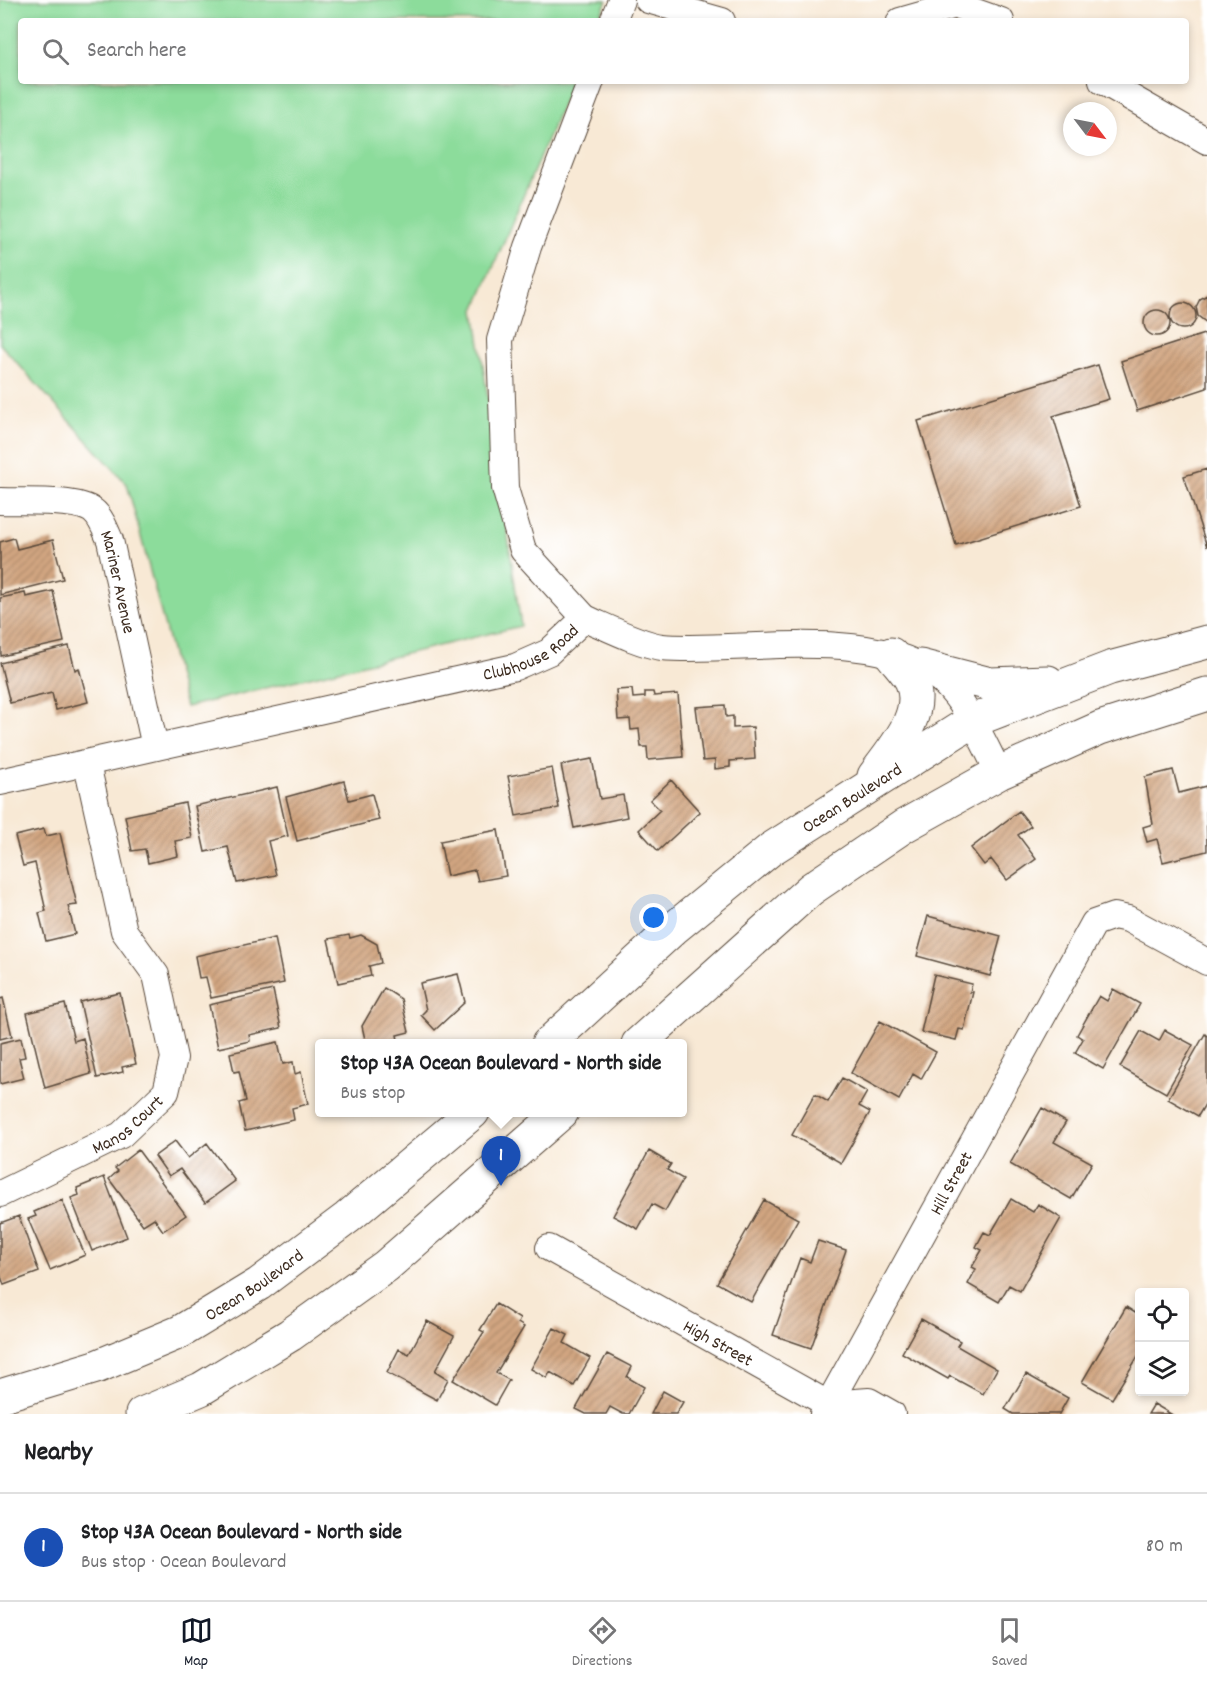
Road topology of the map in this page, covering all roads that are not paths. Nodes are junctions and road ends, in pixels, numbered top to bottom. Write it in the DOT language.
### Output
graph roads {
  1 [pos="621,0"];
  2 [pos="648,0"];
  3 [pos="615,18"];
  4 [pos="711,18"];
  5 [pos="910,18"];
  6 [pos="992,18"];
  7 [pos="590,84"];
  8 [pos="1107,84"];
  9 [pos="1207,141"];
  10 [pos="0,501"];
  11 [pos="585,618"];
  12 [pos="1207,642"];
  13 [pos="905,660"];
  14 [pos="1082,678"];
  15 [pos="1207,694"];
  16 [pos="972,721"];
  17 [pos="155,747"];
  18 [pos="87,764"];
  19 [pos="999,773"];
  20 [pos="0,782"];
  21 [pos="866,787"];
  22 [pos="1207,962"];
  23 [pos="553,1039"];
  24 [pos="644,1039"];
  25 [pos="468,1117"];
  26 [pos="557,1117"];
  27 [pos="0,1194"];
  28 [pos="549,1248"];
  29 [pos="0,1396"];
  30 [pos="825,1409"];
  31 [pos="142,1414"];
  32 [pos="892,1414"];
  1 -- 3 [label="street"];
  2 -- 4 [label="street"];
  5 -- 6 [label="street"];
  7 -- 11 [label="street"];
  8 -- 9 [label="street"];
  10 -- 17 [label="street, Mariner Avenue"];
  11 -- 13 [label="street, Clubhouse Road"];
  11 -- 17 [label="street, Clubhouse Road"];
  12 -- 14 [label="main road, Ocean Boulevard"];
  13 -- 14 [label="main road"];
  13 -- 16 [label="street, Clubhouse Road"];
  13 -- 21 [label="main road"];
  14 -- 16 [label="main road, Ocean Boulevard"];
  15 -- 19 [label="main road"];
  16 -- 19 [label="street, Clubhouse Road"];
  16 -- 21 [label="main road, Ocean Boulevard"];
  17 -- 18 [label="street, Clubhouse Road"];
  18 -- 20 [label="street, Clubhouse Road"];
  18 -- 27 [label="street, Manos Court"];
  19 -- 24 [label="main road"];
  21 -- 23 [label="main road, Ocean Boulevard"];
  22 -- 30 [label="street, Hill Street"];
  25 -- 29 [label="main road, Ocean Boulevard"];
  26 -- 31 [label="main road"];
  28 -- 30 [label="street, High Street"];
  30 -- 32 [label="street"];
}
